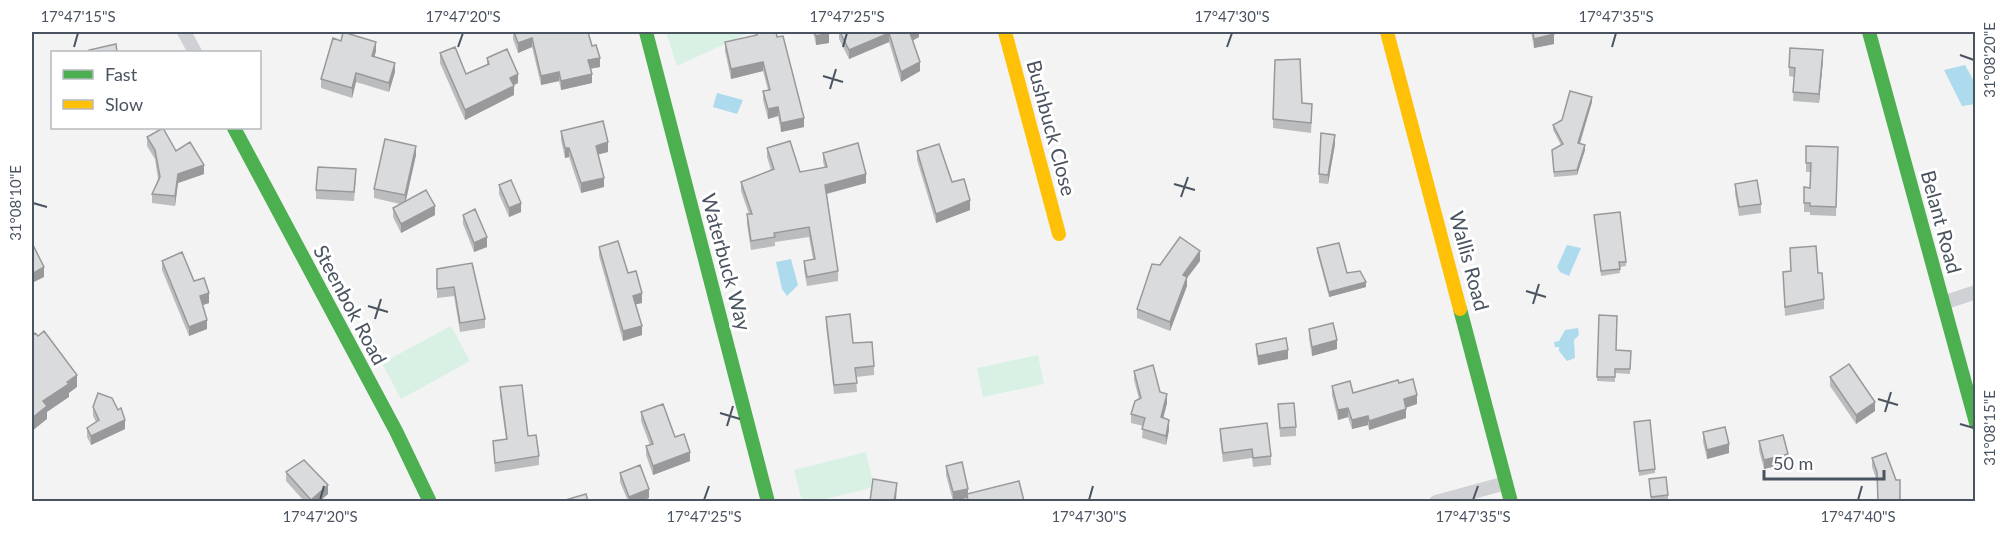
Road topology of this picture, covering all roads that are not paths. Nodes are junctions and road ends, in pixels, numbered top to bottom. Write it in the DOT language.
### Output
graph roads {
  1 [pos="184,32"];
  2 [pos="646,32"];
  3 [pos="1005,32"];
  4 [pos="1387,32"];
  5 [pos="1869,32"];
  6 [pos="194,51"];
  7 [pos="235,129"];
  8 [pos="1059,234"];
  9 [pos="1976,292"];
  10 [pos="1943,303"];
  11 [pos="1976,423"];
  12 [pos="1506,483"];
  13 [pos="430,501"];
  14 [pos="768,501"];
  15 [pos="1436,501"];
  16 [pos="1511,501"];
  1 -- 6 [label="street"];
  2 -- 14 [label="street, Waterbuck Way"];
  3 -- 8 [label="street, Bushbuck Close"];
  4 -- 12 [label="street, Wallis Road"];
  5 -- 10 [label="street, Belant Road"];
  7 -- 13 [label="street, Steenbok Road"];
  9 -- 10 [label="street"];
  10 -- 11 [label="street, Belant Road"];
  12 -- 15 [label="street"];
  12 -- 16 [label="street, Wallis Road"];
}
